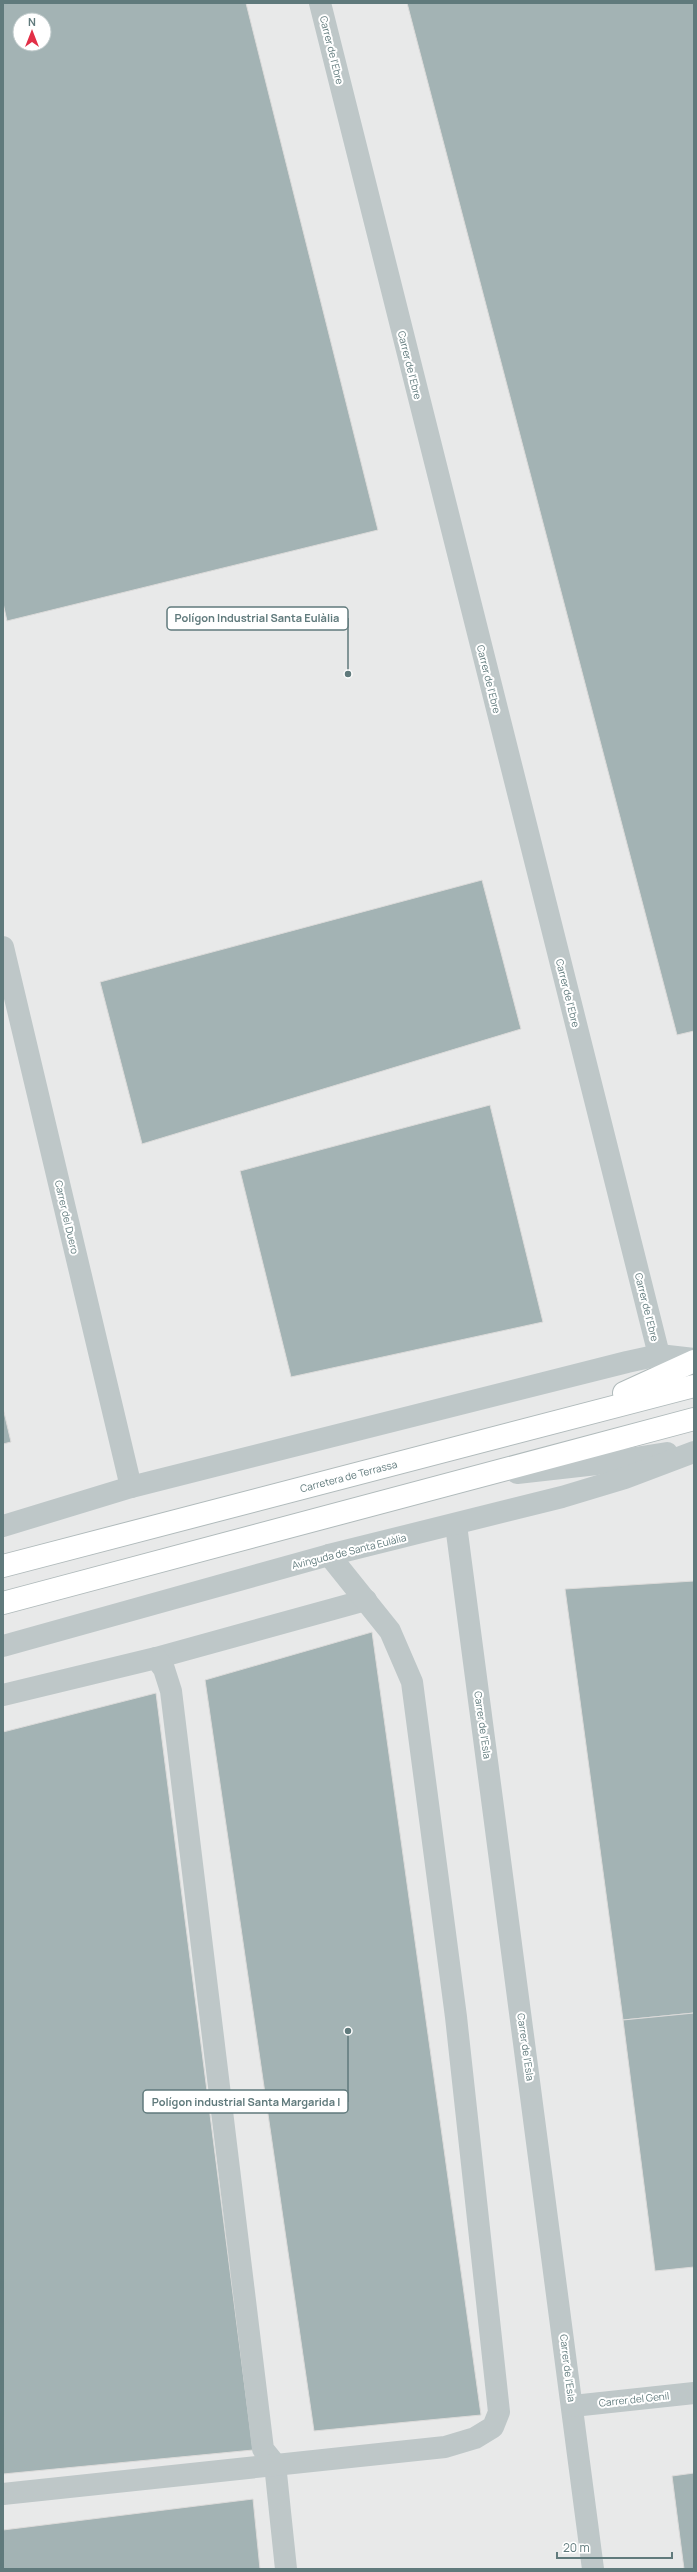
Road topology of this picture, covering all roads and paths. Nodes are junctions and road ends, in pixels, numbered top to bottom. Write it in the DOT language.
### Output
graph roads {
  1 [pos="320,3"];
  2 [pos="3,947"];
  3 [pos="659,1355"];
  4 [pos="694,1360"];
  5 [pos="694,1386"];
  6 [pos="576,1416"];
  7 [pos="694,1419"];
  8 [pos="694,1451"];
  9 [pos="474,1477"];
  10 [pos="131,1487"];
  11 [pos="456,1525"];
  12 [pos="3,1526"];
  13 [pos="329,1554"];
  14 [pos="3,1566"];
  15 [pos="366,1600"];
  16 [pos="3,1603"];
  17 [pos="3,1646"];
  18 [pos="156,1658"];
  19 [pos="3,1695"];
  20 [pos="694,2393"];
  21 [pos="573,2406"];
  22 [pos="275,2464"];
  23 [pos="3,2494"];
  24 [pos="286,2569"];
  25 [pos="593,2569"];
  1 -- 3 [label="street, Carrer de l'Ebre"];
  2 -- 10 [label="street, Carrer del Duero"];
  3 -- 4 [label="street"];
  3 -- 10 [label="street"];
  4 -- 6 [label="main road"];
  5 -- 6 [label="main road, Carretera de Terrassa"];
  6 -- 14 [label="main road, Carretera de Terrassa"];
  7 -- 9 [label="main road"];
  8 -- 9 [label="street"];
  8 -- 11 [label="street, Avinguda de Santa Eulàlia"];
  9 -- 16 [label="main road"];
  10 -- 12 [label="street"];
  11 -- 13 [label="street, Avinguda de Santa Eulàlia"];
  11 -- 21 [label="street, Carrer de l'Esla"];
  13 -- 15 [label="street"];
  13 -- 17 [label="street, Avinguda de Santa Eulàlia"];
  15 -- 18 [label="street"];
  15 -- 22 [label="street"];
  18 -- 19 [label="street"];
  18 -- 22 [label="street"];
  20 -- 21 [label="street, Carrer del Genil"];
  21 -- 25 [label="street, Carrer de l'Esla"];
  22 -- 23 [label="street"];
  22 -- 24 [label="street"];
}
